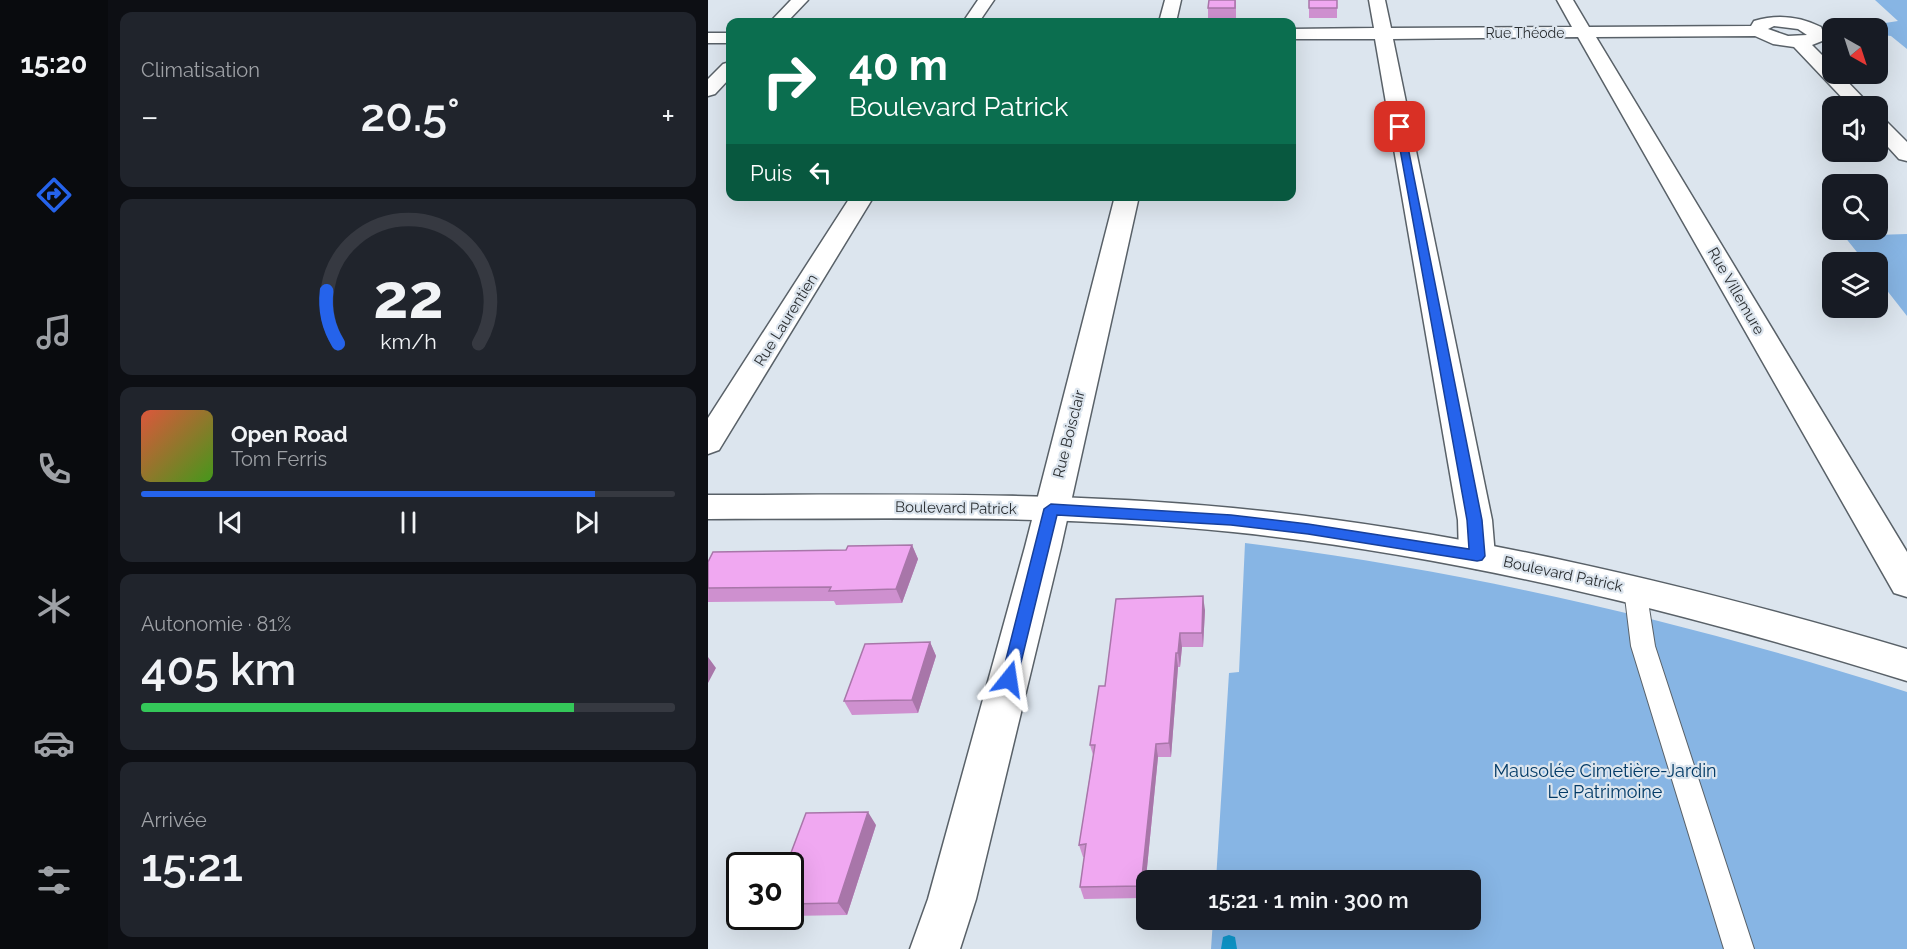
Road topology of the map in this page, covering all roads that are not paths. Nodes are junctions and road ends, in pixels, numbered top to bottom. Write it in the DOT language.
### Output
graph roads {
  1 [pos="800,0"];
  2 [pos="986,0"];
  3 [pos="1173,0"];
  4 [pos="1377,0"];
  5 [pos="1565,0"];
  6 [pos="1765,7"];
  7 [pos="782,18"];
  8 [pos="974,18"];
  9 [pos="1169,18"];
  10 [pos="1778,21"];
  11 [pos="1822,30"];
  12 [pos="1759,31"];
  13 [pos="1584,32"];
  14 [pos="1822,32"];
  15 [pos="1296,34"];
  16 [pos="1383,34"];
  17 [pos="708,38"];
  18 [pos="726,38"];
  19 [pos="1798,42"];
  20 [pos="726,72"];
  21 [pos="708,90"];
  22 [pos="1851,96"];
  23 [pos="1888,134"];
  24 [pos="1907,154"];
  25 [pos="860,201"];
  26 [pos="1126,201"];
  27 [pos="708,443"];
  28 [pos="708,507"];
  29 [pos="1051,509"];
  30 [pos="1477,556"];
  31 [pos="1907,583"];
  32 [pos="1635,589"];
  33 [pos="1907,665"];
  34 [pos="935,949"];
  35 [pos="1739,949"];
  1 -- 7 [label="street"];
  2 -- 8 [label="street"];
  3 -- 9 [label="street"];
  4 -- 16 [label="street"];
  5 -- 13 [label="street, Rue Villemure"];
  6 -- 10 [label="street"];
  10 -- 11 [label="street"];
  10 -- 12 [label="street"];
  12 -- 13 [label="street, Rue Théode"];
  12 -- 19 [label="street"];
  13 -- 16 [label="street, Rue Théode"];
  13 -- 31 [label="street, Rue Villemure"];
  14 -- 19 [label="street"];
  15 -- 16 [label="street, Rue Théode"];
  16 -- 30 [label="street"];
  17 -- 18 [label="street"];
  19 -- 22 [label="street"];
  20 -- 21 [label="street"];
  23 -- 24 [label="street"];
  25 -- 27 [label="street, Rue Laurentien"];
  26 -- 29 [label="street, Rue Boisclair"];
  28 -- 29 [label="street, Boulevard Patrick"];
  29 -- 30 [label="street, Boulevard Patrick"];
  29 -- 34 [label="street, Rue Boisclair"];
  30 -- 32 [label="street, Boulevard Patrick"];
  32 -- 33 [label="street, Boulevard Patrick"];
  32 -- 35 [label="lane"];
}
